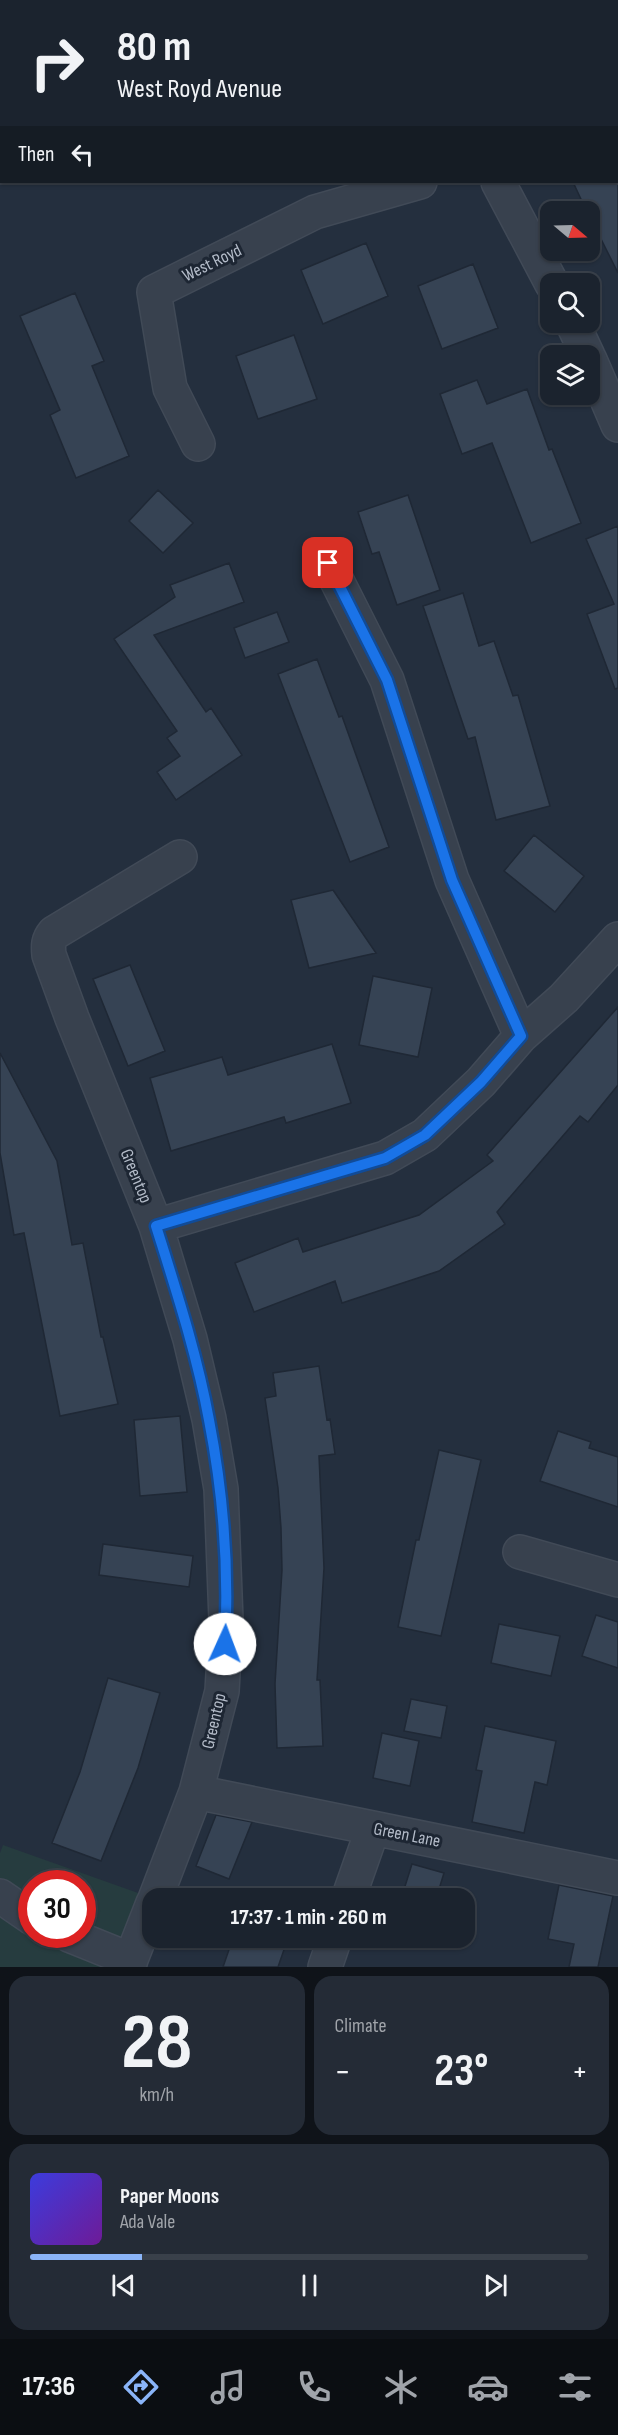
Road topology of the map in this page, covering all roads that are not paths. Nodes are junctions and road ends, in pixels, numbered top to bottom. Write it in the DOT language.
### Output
graph roads {
  1 [pos="416,183"];
  2 [pos="499,183"];
  3 [pos="546,273"];
  4 [pos="600,383"];
  5 [pos="618,425"];
  6 [pos="198,444"];
  7 [pos="328,563"];
  8 [pos="180,857"];
  9 [pos="618,939"];
  10 [pos="521,1036"];
  11 [pos="156,1226"];
  12 [pos="519,1552"];
  13 [pos="618,1580"];
  14 [pos="196,1792"];
  15 [pos="373,1828"];
  16 [pos="618,1878"];
  17 [pos="159,1888"];
  18 [pos="352,1888"];
  19 [pos="0,1896"];
  20 [pos="18,1908"];
  21 [pos="142,1932"];
  22 [pos="96,1947"];
  23 [pos="332,1948"];
  24 [pos="130,1963"];
  25 [pos="325,1967"];
  1 -- 6 [label="street, West Royd"];
  2 -- 3 [label="street"];
  4 -- 5 [label="street"];
  7 -- 10 [label="street"];
  8 -- 11 [label="street, Greentop"];
  9 -- 10 [label="street"];
  10 -- 11 [label="street"];
  11 -- 14 [label="street, Greentop"];
  12 -- 13 [label="street"];
  14 -- 15 [label="street, Green Lane"];
  14 -- 17 [label="street, Greentop"];
  15 -- 16 [label="street, Green Lane"];
  15 -- 18 [label="street"];
  19 -- 20 [label="street"];
  21 -- 24 [label="street"];
  22 -- 24 [label="street"];
  23 -- 25 [label="street"];
}
